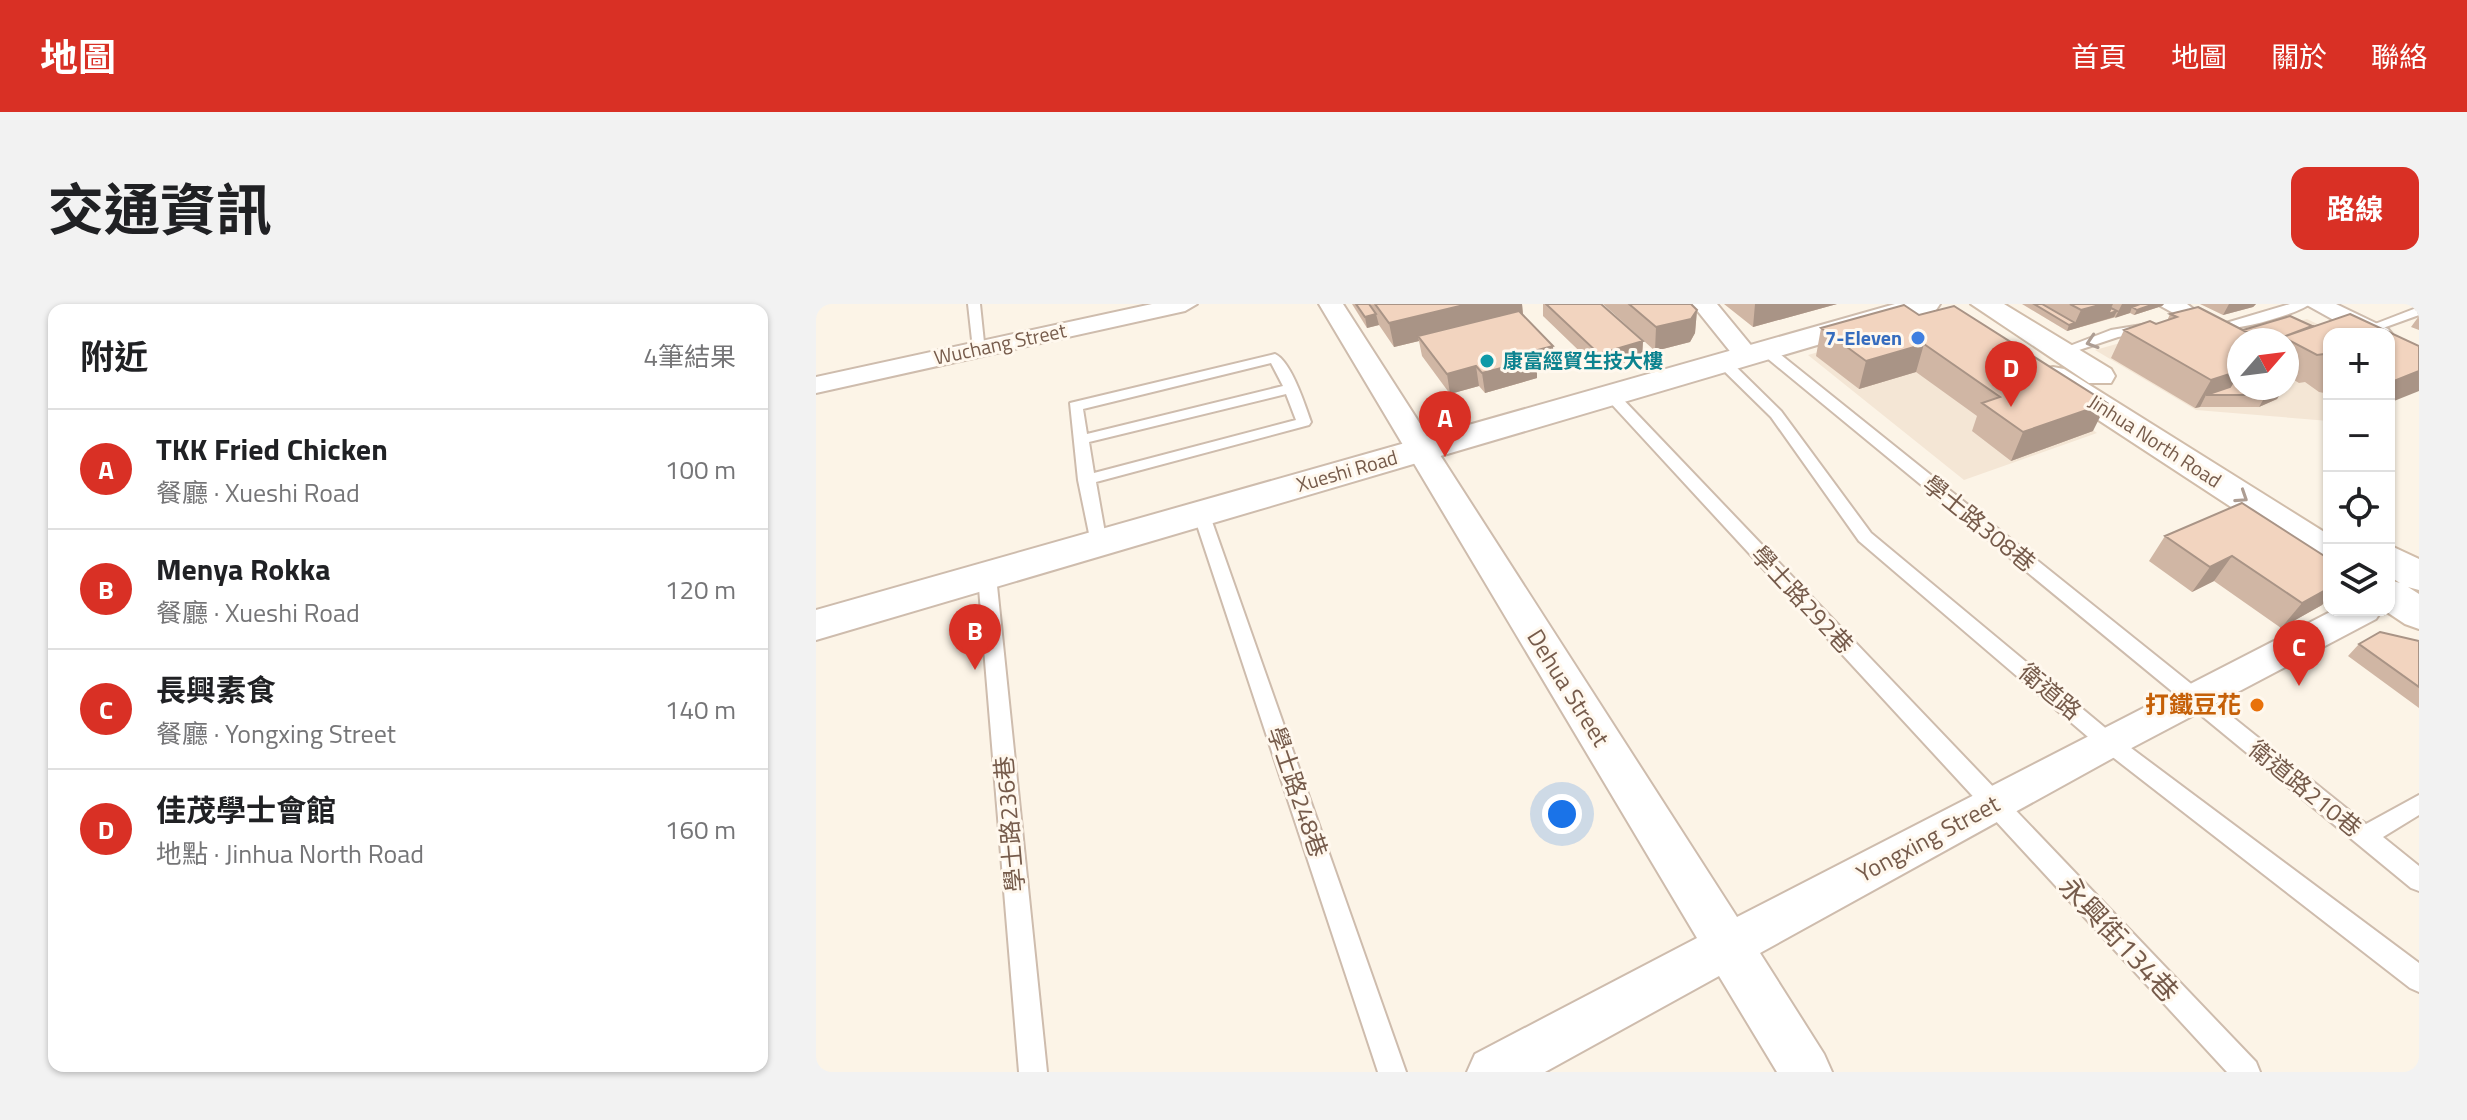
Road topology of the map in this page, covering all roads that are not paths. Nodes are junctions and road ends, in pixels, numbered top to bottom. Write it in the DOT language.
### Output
graph roads {
  1 [pos="974,304"];
  2 [pos="1185,304"];
  3 [pos="1331,304"];
  4 [pos="1704,304"];
  5 [pos="1926,304"];
  6 [pos="1940,304"];
  7 [pos="1985,304"];
  8 [pos="2304,304"];
  9 [pos="2317,304"];
  10 [pos="1139,309"];
  11 [pos="2419,311"];
  12 [pos="2367,328"];
  13 [pos="2395,328"];
  14 [pos="980,349"];
  15 [pos="2061,352"];
  16 [pos="1745,355"];
  17 [pos="816,385"];
  18 [pos="1291,388"];
  19 [pos="1611,395"];
  20 [pos="1080,440"];
  21 [pos="1420,449"];
  22 [pos="1086,480"];
  23 [pos="1201,513"];
  24 [pos="2323,516"];
  25 [pos="1098,544"];
  26 [pos="2323,549"];
  27 [pos="2395,562"];
  28 [pos="987,576"];
  29 [pos="2419,578"];
  30 [pos="2395,592"];
  31 [pos="2395,599"];
  32 [pos="2419,614"];
  33 [pos="2352,616"];
  34 [pos="816,625"];
  35 [pos="2192,698"];
  36 [pos="2108,742"];
  37 [pos="2419,804"];
  38 [pos="1993,805"];
  39 [pos="2365,836"];
  40 [pos="2419,880"];
  41 [pos="1727,945"];
  42 [pos="2419,979"];
  43 [pos="1033,1072"];
  44 [pos="1392,1072"];
  45 [pos="1493,1072"];
  46 [pos="1806,1072"];
  47 [pos="2246,1072"];
  1 -- 14 [label="lane"];
  2 -- 10 [label="street, Wuchang Street"];
  3 -- 21 [label="street, Dehua Street"];
  4 -- 16 [label="street, 衛道路"];
  5 -- 16 [label="street, Xueshi Road"];
  6 -- 26 [label="street, Jinhua North Road, one-way"];
  7 -- 15 [label="street, Jinhua North Road"];
  8 -- 15 [label="lane, one-way"];
  9 -- 12 [label="street"];
  10 -- 14 [label="street, Wuchang Street"];
  11 -- 13 [label="lane"];
  14 -- 17 [label="street, Wuchang Street"];
  15 -- 24 [label="street, Jinhua North Road"];
  16 -- 19 [label="street, Xueshi Road"];
  16 -- 35 [label="lane, 學士路308巷"];
  16 -- 36 [label="lane, 衛道路"];
  18 -- 20 [label="lane"];
  18 -- 20 [label="lane"];
  18 -- 22 [label="lane"];
  19 -- 21 [label="street, Xueshi Road"];
  19 -- 38 [label="lane, 學士路292巷"];
  20 -- 22 [label="lane"];
  21 -- 23 [label="street, Xueshi Road"];
  21 -- 41 [label="street, Dehua Street"];
  22 -- 25 [label="lane"];
  23 -- 25 [label="street, Xueshi Road"];
  23 -- 44 [label="lane, 學士路248巷"];
  25 -- 28 [label="street, Xueshi Road"];
  27 -- 29 [label="street"];
  28 -- 34 [label="street, Xueshi Road"];
  28 -- 43 [label="lane, 學士路236巷"];
  29 -- 30 [label="street"];
  31 -- 32 [label="street"];
  33 -- 35 [label="street, Yongxing Street"];
  35 -- 36 [label="street, Yongxing Street"];
  35 -- 39 [label="lane, 衛道路210巷"];
  36 -- 38 [label="street, Yongxing Street"];
  36 -- 42 [label="lane, 衛道路"];
  37 -- 39 [label="lane"];
  38 -- 41 [label="street, Yongxing Street"];
  38 -- 47 [label="lane, 永興街134巷"];
  39 -- 40 [label="lane, 衛道路210巷"];
  41 -- 45 [label="street, Yongxing Street"];
  41 -- 46 [label="street, Dehua Street"];
}
